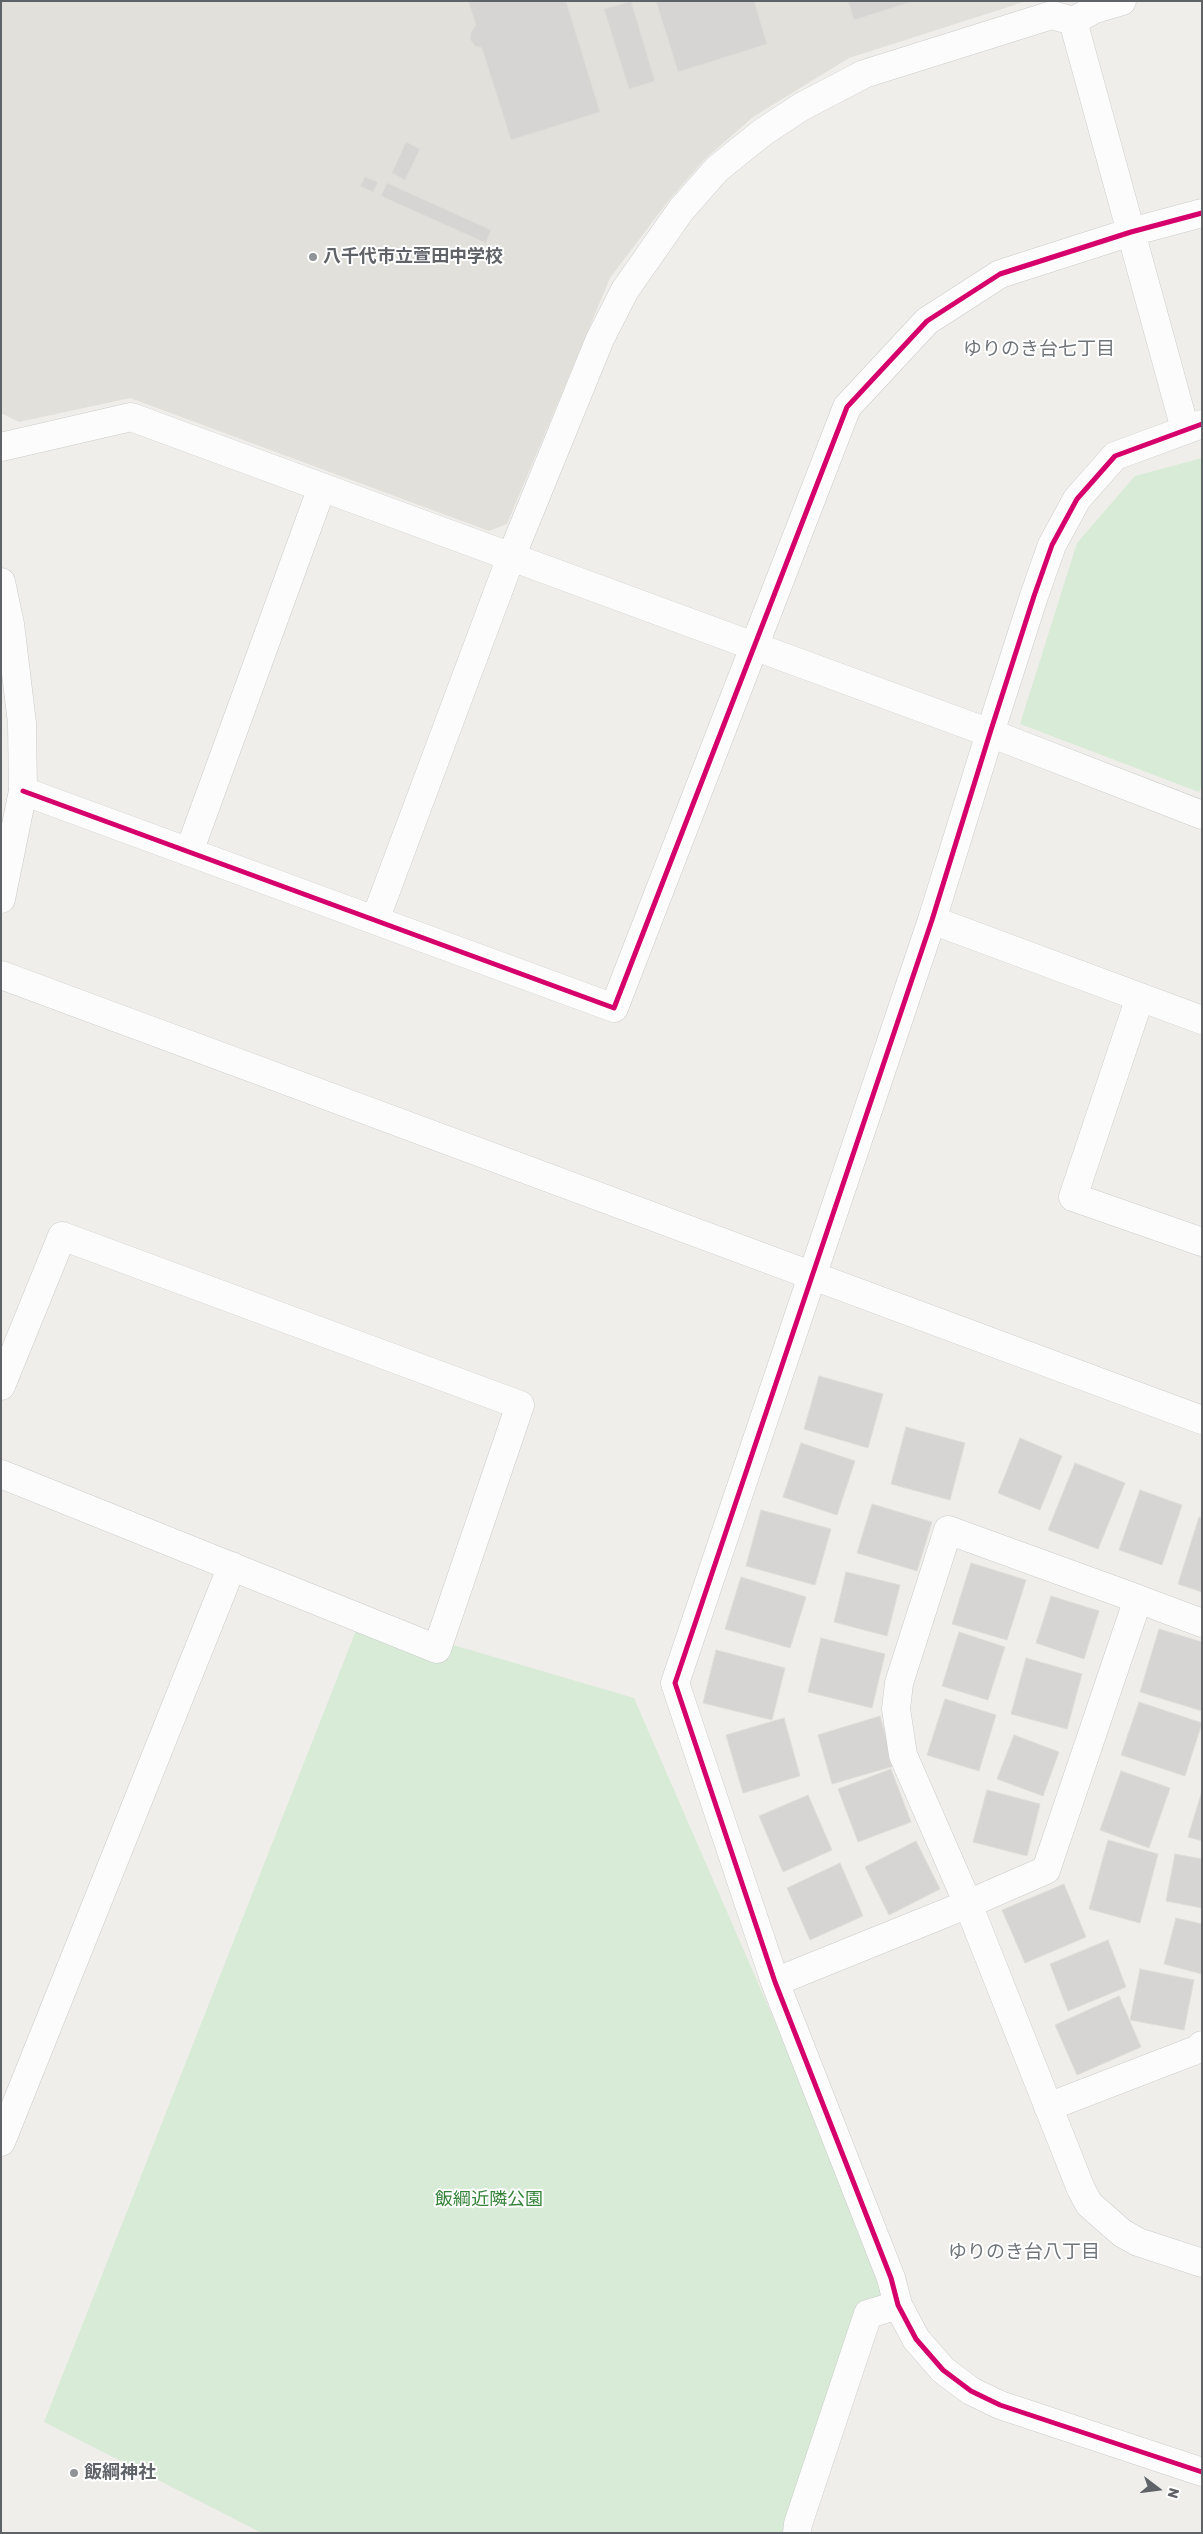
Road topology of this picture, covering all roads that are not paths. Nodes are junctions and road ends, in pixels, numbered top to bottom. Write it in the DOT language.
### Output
graph roads {
  1 [pos="1122,1"];
  2 [pos="1058,13"];
  3 [pos="1202,213"];
  4 [pos="1131,232"];
  5 [pos="1193,426"];
  6 [pos="1,447"];
  7 [pos="322,487"];
  8 [pos="511,557"];
  9 [pos="1,582"];
  10 [pos="755,648"];
  11 [pos="990,733"];
  12 [pos="22,791"];
  13 [pos="1202,815"];
  14 [pos="189,852"];
  15 [pos="1,899"];
  16 [pos="375,920"];
  17 [pos="932,920"];
  18 [pos="1,974"];
  19 [pos="1140,997"];
  20 [pos="1202,1020"];
  21 [pos="1202,1242"];
  22 [pos="812,1276"];
  23 [pos="1,1386"];
  24 [pos="1202,1420"];
  25 [pos="1,1474"];
  26 [pos="232,1566"];
  27 [pos="1138,1599"];
  28 [pos="1202,1623"];
  29 [pos="968,1904"];
  30 [pos="775,1982"];
  31 [pos="1202,2045"];
  32 [pos="1048,2107"];
  33 [pos="1,2142"];
  34 [pos="1202,2263"];
  35 [pos="898,2305"];
  36 [pos="1202,2472"];
  37 [pos="797,2533"];
  1 -- 2 [label="street"];
  2 -- 4 [label="street"];
  2 -- 8 [label="street"];
  3 -- 4 [label="street"];
  4 -- 5 [label="street"];
  4 -- 10 [label="street"];
  5 -- 11 [label="street"];
  6 -- 7 [label="street"];
  7 -- 8 [label="street"];
  7 -- 14 [label="street"];
  8 -- 10 [label="street"];
  8 -- 16 [label="street"];
  9 -- 12 [label="street"];
  10 -- 11 [label="street"];
  10 -- 16 [label="street"];
  11 -- 13 [label="street"];
  11 -- 17 [label="street"];
  12 -- 14 [label="street"];
  12 -- 15 [label="street"];
  14 -- 16 [label="street"];
  17 -- 19 [label="street"];
  17 -- 22 [label="street"];
  18 -- 22 [label="street"];
  19 -- 20 [label="street"];
  19 -- 21 [label="street"];
  22 -- 24 [label="street"];
  22 -- 30 [label="street"];
  23 -- 26 [label="street"];
  25 -- 26 [label="street"];
  26 -- 33 [label="street"];
  27 -- 28 [label="street"];
  27 -- 29 [label="street"];
  27 -- 29 [label="street"];
  29 -- 30 [label="street"];
  29 -- 32 [label="street"];
  30 -- 35 [label="street"];
  31 -- 32 [label="street"];
  32 -- 34 [label="street"];
  35 -- 36 [label="street"];
  35 -- 37 [label="street"];
}
